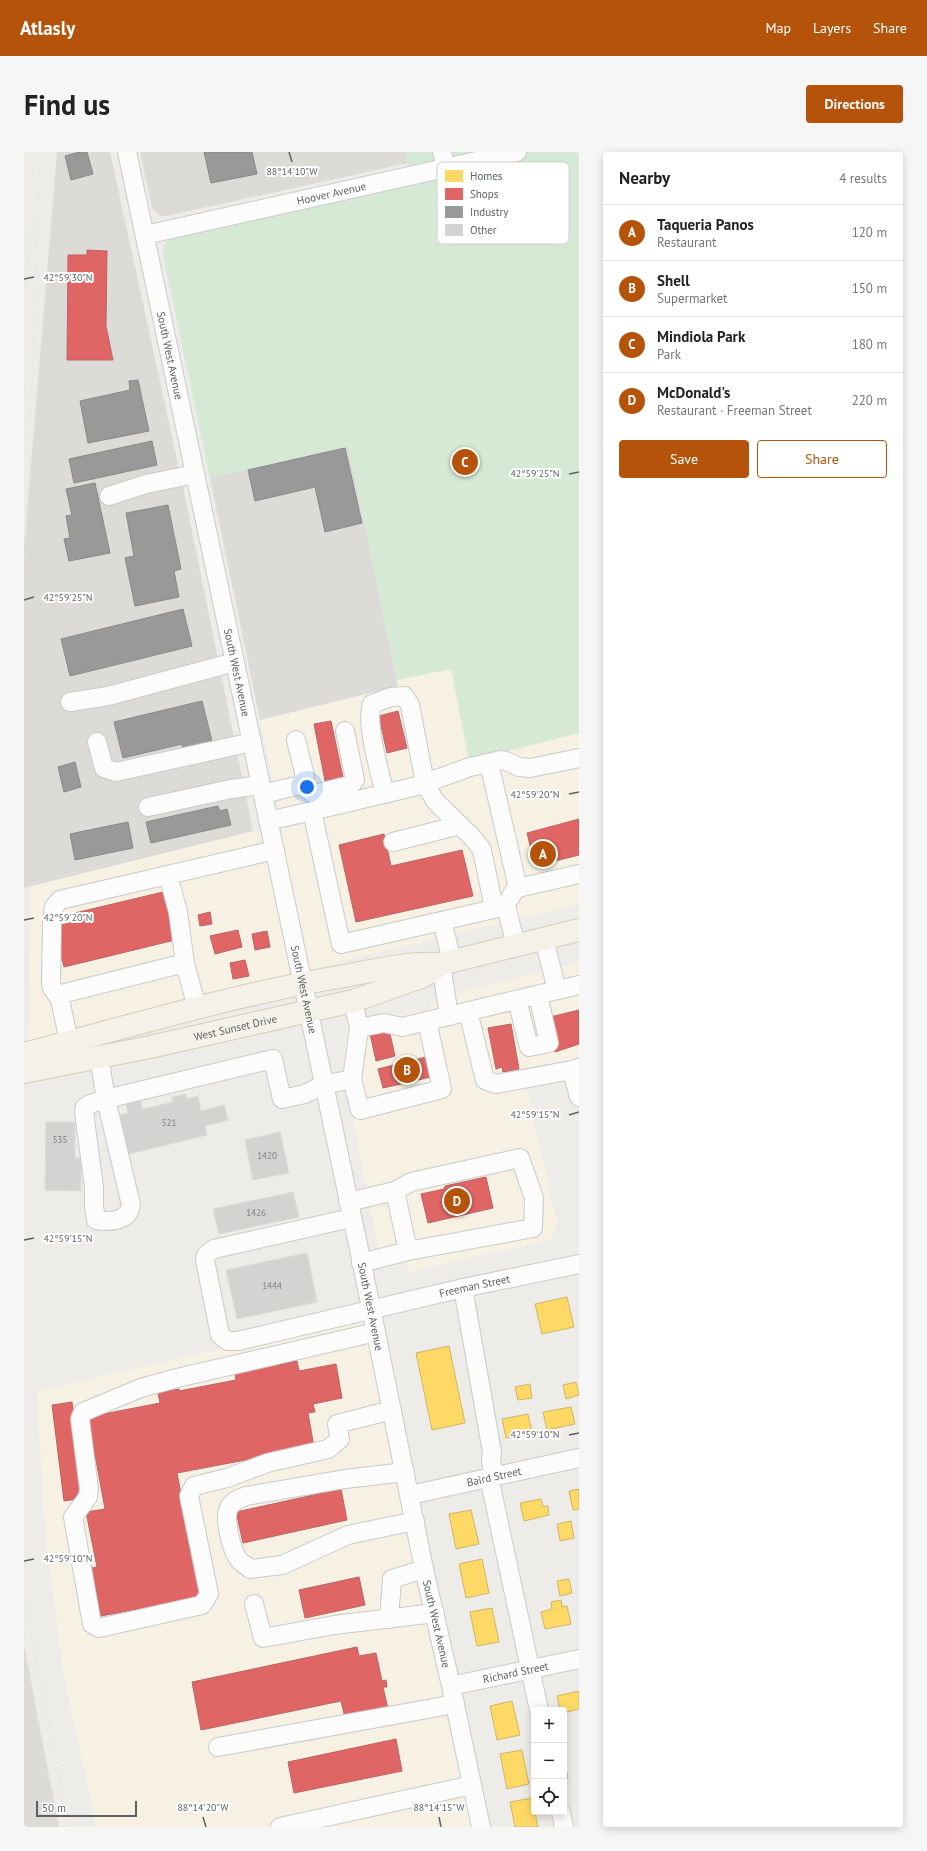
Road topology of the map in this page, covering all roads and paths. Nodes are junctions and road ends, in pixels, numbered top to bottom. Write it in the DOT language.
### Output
graph roads {
  1 [pos="127,152"];
  2 [pos="516,152"];
  3 [pos="444,160"];
  4 [pos="145,235"];
  5 [pos="195,474"];
  6 [pos="109,496"];
  7 [pos="235,662"];
  8 [pos="70,702"];
  9 [pos="345,731"];
  10 [pos="296,740"];
  11 [pos="97,742"];
  12 [pos="252,742"];
  13 [pos="579,758"];
  14 [pos="489,763"];
  15 [pos="425,783"];
  16 [pos="300,785"];
  17 [pos="262,790"];
  18 [pos="385,794"];
  19 [pos="148,807"];
  20 [pos="312,810"];
  21 [pos="268,821"];
  22 [pos="460,825"];
  23 [pos="393,842"];
  24 [pos="275,850"];
  25 [pos="579,874"];
  26 [pos="168,875"];
  27 [pos="518,888"];
  28 [pos="500,907"];
  29 [pos="442,921"];
  30 [pos="579,930"];
  31 [pos="544,939"];
  32 [pos="516,946"];
  33 [pos="446,963"];
  34 [pos="185,964"];
  35 [pos="302,983"];
  36 [pos="579,985"];
  37 [pos="557,990"];
  38 [pos="538,995"];
  39 [pos="60,999"];
  40 [pos="517,1000"];
  41 [pos="353,1001"];
  42 [pos="197,1008"];
  43 [pos="468,1011"];
  44 [pos="308,1012"];
  45 [pos="449,1016"];
  46 [pos="427,1021"];
  47 [pos="359,1028"];
  48 [pos="69,1042"];
  49 [pos="24,1054"];
  50 [pos="99,1058"];
  51 [pos="576,1069"];
  52 [pos="24,1072"];
  53 [pos="352,1079"];
  54 [pos="323,1085"];
  55 [pos="579,1097"];
  56 [pos="106,1099"];
  57 [pos="395,1191"];
  58 [pos="350,1210"];
  59 [pos="408,1251"];
  60 [pos="361,1263"];
  61 [pos="579,1264"];
  62 [pos="463,1288"];
  63 [pos="371,1309"];
  64 [pos="376,1332"];
  65 [pos="392,1410"];
  66 [pos="579,1458"];
  67 [pos="405,1472"];
  68 [pos="491,1477"];
  69 [pos="410,1495"];
  70 [pos="415,1521"];
  71 [pos="424,1569"];
  72 [pos="254,1604"];
  73 [pos="435,1613"];
  74 [pos="389,1619"];
  75 [pos="579,1659"];
  76 [pos="530,1669"];
  77 [pos="451,1686"];
  78 [pos="455,1704"];
  79 [pos="538,1707"];
  80 [pos="218,1747"];
  81 [pos="472,1785"];
  82 [pos="562,1815"];
  83 [pos="280,1827"];
  84 [pos="481,1827"];
  85 [pos="564,1827"];
  1 -- 4 [label="street, South West Avenue"];
  2 -- 3 [label="street, Hoover Avenue"];
  3 -- 4 [label="street, Hoover Avenue"];
  4 -- 5 [label="street, South West Avenue"];
  5 -- 6 [label="street"];
  5 -- 7 [label="street, South West Avenue"];
  7 -- 8 [label="street"];
  7 -- 12 [label="street, South West Avenue"];
  9 -- 16 [label="street"];
  10 -- 16 [label="street"];
  11 -- 12 [label="street"];
  12 -- 17 [label="street, South West Avenue"];
  13 -- 14 [label="street"];
  14 -- 15 [label="street"];
  14 -- 27 [label="street"];
  15 -- 18 [label="street"];
  15 -- 18 [label="street"];
  15 -- 22 [label="street"];
  16 -- 17 [label="street"];
  17 -- 19 [label="street"];
  17 -- 21 [label="street, South West Avenue"];
  18 -- 20 [label="street"];
  20 -- 21 [label="street"];
  20 -- 29 [label="street"];
  21 -- 24 [label="street, South West Avenue"];
  22 -- 23 [label="street"];
  22 -- 28 [label="street"];
  24 -- 26 [label="street"];
  24 -- 35 [label="street, South West Avenue"];
  25 -- 27 [label="street"];
  26 -- 34 [label="street"];
  26 -- 39 [label="street"];
  27 -- 28 [label="street"];
  28 -- 29 [label="street"];
  28 -- 32 [label="street"];
  29 -- 33 [label="street"];
  30 -- 31 [label="main road, West Sunset Drive"];
  31 -- 32 [label="main road, West Sunset Drive"];
  31 -- 37 [label="street"];
  32 -- 33 [label="main road, West Sunset Drive"];
  33 -- 35 [label="main road, West Sunset Drive"];
  33 -- 41 [label="main road, West Sunset Drive"];
  33 -- 45 [label="street"];
  34 -- 39 [label="street"];
  34 -- 42 [label="street"];
  35 -- 42 [label="main road, West Sunset Drive"];
  35 -- 44 [label="street, South West Avenue"];
  36 -- 37 [label="street"];
  37 -- 38 [label="street"];
  38 -- 40 [label="street"];
  38 -- 40 [label="street"];
  39 -- 48 [label="street"];
  40 -- 43 [label="street"];
  41 -- 44 [label="main road, West Sunset Drive"];
  41 -- 47 [label="street"];
  42 -- 48 [label="main road, West Sunset Drive"];
  43 -- 45 [label="street"];
  43 -- 51 [label="street"];
  44 -- 50 [label="main road, West Sunset Drive"];
  44 -- 54 [label="street, South West Avenue"];
  45 -- 46 [label="street"];
  46 -- 47 [label="street"];
  46 -- 53 [label="street"];
  47 -- 53 [label="street"];
  48 -- 49 [label="main road, West Sunset Drive"];
  50 -- 52 [label="main road, West Sunset Drive"];
  50 -- 56 [label="street"];
  51 -- 55 [label="street"];
  53 -- 54 [label="street"];
  54 -- 56 [label="street"];
  54 -- 58 [label="street, South West Avenue"];
  56 -- 56 [label="street"];
  57 -- 58 [label="street"];
  57 -- 59 [label="street"];
  57 -- 59 [label="street"];
  58 -- 60 [label="street, South West Avenue"];
  58 -- 63 [label="street, Freeman Street"];
  59 -- 60 [label="street"];
  60 -- 63 [label="street, South West Avenue"];
  61 -- 62 [label="street, Freeman Street"];
  62 -- 63 [label="street, Freeman Street"];
  62 -- 68 [label="street"];
  63 -- 64 [label="street, South West Avenue"];
  64 -- 65 [label="street, South West Avenue"];
  64 -- 65 [label="street"];
  65 -- 67 [label="street, South West Avenue"];
  66 -- 68 [label="street, Baird Street"];
  67 -- 69 [label="street, South West Avenue"];
  67 -- 70 [label="street"];
  68 -- 69 [label="street, Baird Street"];
  68 -- 76 [label="street"];
  69 -- 70 [label="street, South West Avenue"];
  70 -- 71 [label="street, South West Avenue"];
  71 -- 73 [label="street, South West Avenue"];
  71 -- 74 [label="street"];
  72 -- 74 [label="street"];
  73 -- 74 [label="street"];
  73 -- 77 [label="street, South West Avenue"];
  75 -- 76 [label="street, Richard Street"];
  76 -- 77 [label="street, Richard Street"];
  76 -- 79 [label="street"];
  77 -- 78 [label="street, South West Avenue"];
  78 -- 80 [label="street"];
  78 -- 81 [label="street, South West Avenue"];
  81 -- 83 [label="street"];
  81 -- 84 [label="street, South West Avenue"];
  82 -- 85 [label="street"];
}
